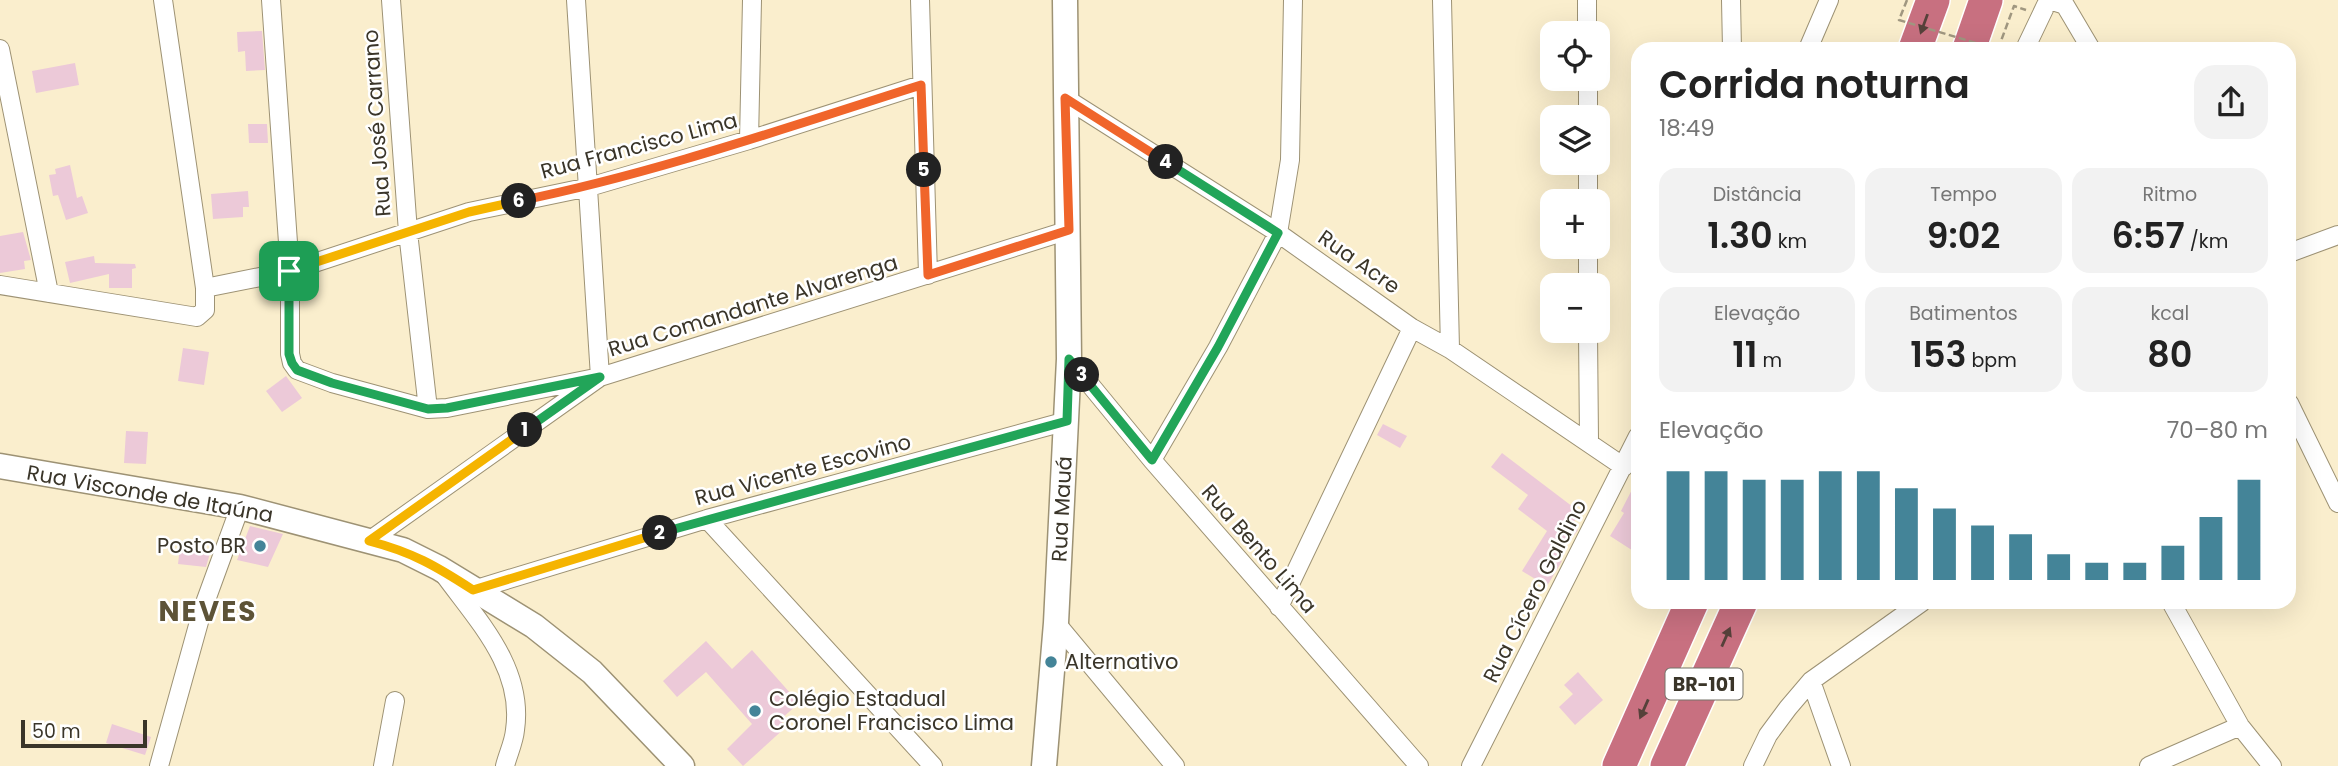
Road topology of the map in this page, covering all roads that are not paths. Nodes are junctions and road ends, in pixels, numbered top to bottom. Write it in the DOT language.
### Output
graph roads {
  1 [pos="163,0"];
  2 [pos="271,0"];
  3 [pos="391,0"];
  4 [pos="576,0"];
  5 [pos="752,0"];
  6 [pos="920,0"];
  7 [pos="1065,0"];
  8 [pos="1293,0"];
  9 [pos="1442,0"];
  10 [pos="1587,0"];
  11 [pos="1731,0"];
  12 [pos="1829,0"];
  13 [pos="1933,0"];
  14 [pos="1986,0"];
  15 [pos="1587,21"];
  16 [pos="1732,42"];
  17 [pos="1811,42"];
  18 [pos="1918,42"];
  19 [pos="1971,42"];
  20 [pos="2028,42"];
  21 [pos="2087,42"];
  22 [pos="0,49"];
  23 [pos="921,85"];
  24 [pos="1065,98"];
  25 [pos="749,140"];
  26 [pos="589,187"];
  27 [pos="1069,230"];
  28 [pos="408,232"];
  29 [pos="1278,233"];
  30 [pos="2338,235"];
  31 [pos="2296,251"];
  32 [pos="289,271"];
  33 [pos="928,275"];
  34 [pos="0,285"];
  35 [pos="205,288"];
  36 [pos="49,293"];
  37 [pos="1412,328"];
  38 [pos="1588,343"];
  39 [pos="1450,349"];
  40 [pos="1069,359"];
  41 [pos="600,377"];
  42 [pos="428,409"];
  43 [pos="2296,417"];
  44 [pos="1067,421"];
  45 [pos="1588,441"];
  46 [pos="1631,452"];
  47 [pos="1152,460"];
  48 [pos="0,466"];
  49 [pos="1624,467"];
  50 [pos="2338,503"];
  51 [pos="240,507"];
  52 [pos="707,519"];
  53 [pos="369,541"];
  54 [pos="439,568"];
  55 [pos="473,590"];
  56 [pos="1279,607"];
  57 [pos="1689,609"];
  58 [pos="1738,609"];
  59 [pos="1912,609"];
  60 [pos="2175,609"];
  61 [pos="1056,623"];
  62 [pos="1811,681"];
  63 [pos="394,701"];
  64 [pos="2240,726"];
  65 [pos="159,766"];
  66 [pos="383,766"];
  67 [pos="505,766"];
  68 [pos="682,766"];
  69 [pos="933,766"];
  70 [pos="1044,766"];
  71 [pos="1175,766"];
  72 [pos="1419,766"];
  73 [pos="1471,766"];
  74 [pos="1619,766"];
  75 [pos="1667,766"];
  76 [pos="1753,766"];
  77 [pos="1841,766"];
  78 [pos="2149,766"];
  79 [pos="2272,766"];
  1 -- 35 [label="street"];
  2 -- 32 [label="street"];
  3 -- 28 [label="street, Rua José Carrano"];
  4 -- 26 [label="street"];
  5 -- 25 [label="street"];
  6 -- 23 [label="street"];
  7 -- 24 [label="street, Rua Mauá"];
  8 -- 29 [label="street"];
  9 -- 39 [label="street"];
  10 -- 15 [label="street"];
  11 -- 16 [label="street"];
  12 -- 17 [label="street"];
  13 -- 18 [label="highway, one-way"];
  14 -- 19 [label="highway"];
  20 -- 21 [label="street"];
  22 -- 36 [label="street"];
  23 -- 25 [label="street, Rua Francisco Lima"];
  23 -- 33 [label="street"];
  24 -- 27 [label="street, Rua Mauá"];
  24 -- 29 [label="street, Rua Acre"];
  25 -- 26 [label="street, Rua Francisco Lima"];
  26 -- 28 [label="street, Rua Francisco Lima"];
  26 -- 41 [label="street"];
  27 -- 33 [label="street, Rua Comandante Alvarenga"];
  27 -- 40 [label="street, Rua Mauá"];
  28 -- 32 [label="street, Rua Francisco Lima"];
  28 -- 42 [label="street, Rua José Carrano"];
  29 -- 37 [label="street, Rua Acre"];
  29 -- 47 [label="street"];
  30 -- 31 [label="street"];
  32 -- 35 [label="street, Rua Francisco Lima"];
  32 -- 42 [label="street"];
  33 -- 41 [label="street, Rua Comandante Alvarenga"];
  34 -- 36 [label="street"];
  35 -- 36 [label="street"];
  37 -- 39 [label="street, Rua Acre"];
  37 -- 56 [label="street"];
  38 -- 45 [label="street"];
  39 -- 45 [label="street, Rua Acre"];
  40 -- 44 [label="street, Rua Mauá"];
  40 -- 47 [label="street, Rua Bento Lima"];
  41 -- 42 [label="street"];
  41 -- 53 [label="street, Rua Comandante Alvarenga"];
  43 -- 50 [label="street"];
  44 -- 52 [label="street, Rua Vicente Escovino"];
  44 -- 61 [label="street, Rua Mauá"];
  45 -- 49 [label="street, Rua Acre"];
  46 -- 49 [label="street, Rua Cícero Galdino"];
  47 -- 56 [label="street, Rua Bento Lima"];
  48 -- 51 [label="street, Rua Visconde de Itaúna"];
  49 -- 73 [label="street, Rua Cícero Galdino"];
  51 -- 53 [label="street, Rua Visconde de Itaúna"];
  51 -- 65 [label="street"];
  52 -- 55 [label="street, Rua Vicente Escovino"];
  52 -- 69 [label="street"];
  53 -- 54 [label="street, Rua Visconde de Itaúna"];
  54 -- 55 [label="street, Rua Visconde de Itaúna"];
  54 -- 67 [label="street"];
  55 -- 68 [label="street, Rua Visconde de Itaúna"];
  56 -- 72 [label="street, Rua Bento Lima"];
  57 -- 74 [label="highway, BR-101, one-way"];
  75 -- 58 [label="highway, BR-101, one-way"];
  59 -- 62 [label="street"];
  60 -- 64 [label="street"];
  61 -- 70 [label="street, Rua Mauá"];
  61 -- 71 [label="street"];
  62 -- 76 [label="street"];
  62 -- 77 [label="street"];
  63 -- 66 [label="street"];
  64 -- 78 [label="street"];
  64 -- 79 [label="street"];
}
